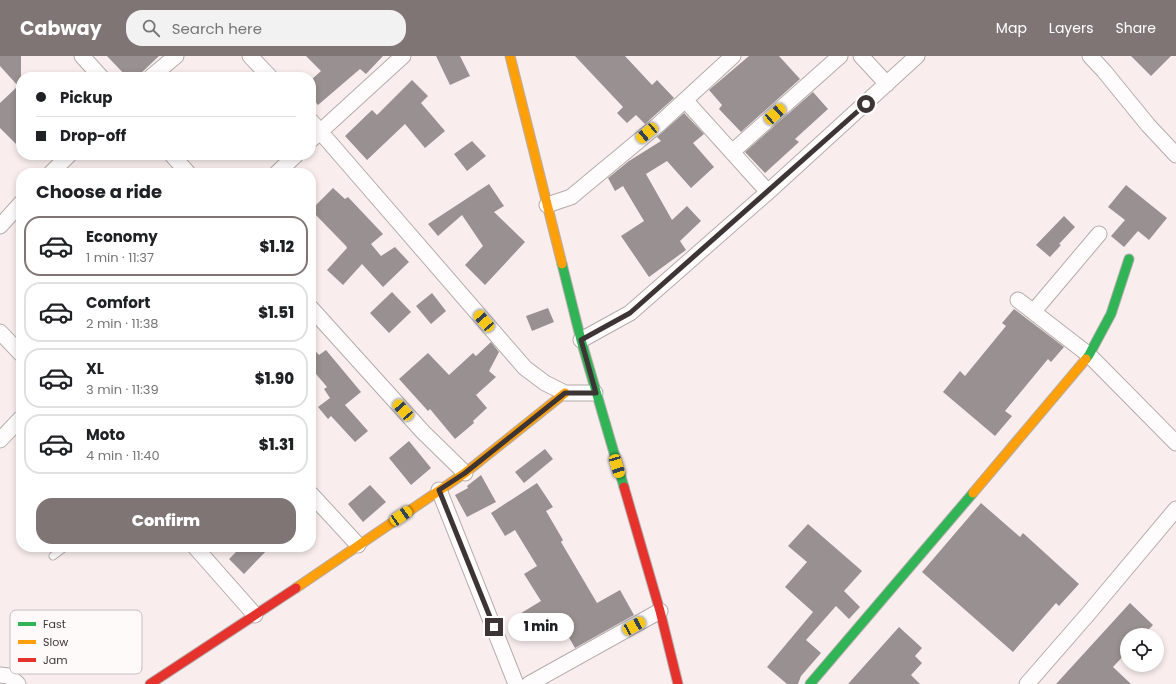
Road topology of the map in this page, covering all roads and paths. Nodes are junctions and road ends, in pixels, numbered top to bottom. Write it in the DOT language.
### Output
graph roads {
  1 [pos="82,56"];
  2 [pos="176,56"];
  3 [pos="250,56"];
  4 [pos="403,56"];
  5 [pos="510,56"];
  6 [pos="733,56"];
  7 [pos="840,56"];
  8 [pos="861,56"];
  9 [pos="917,56"];
  10 [pos="1090,56"];
  11 [pos="96,72"];
  12 [pos="157,72"];
  13 [pos="265,72"];
  14 [pos="887,84"];
  15 [pos="685,100"];
  16 [pos="316,129"];
  17 [pos="316,133"];
  18 [pos="732,152"];
  19 [pos="1176,155"];
  20 [pos="65,160"];
  21 [pos="176,160"];
  22 [pos="291,160"];
  23 [pos="56,168"];
  24 [pos="184,168"];
  25 [pos="282,168"];
  26 [pos="768,192"];
  27 [pos="547,206"];
  28 [pos="16,208"];
  29 [pos="0,226"];
  30 [pos="1099,234"];
  31 [pos="1129,259"];
  32 [pos="1018,300"];
  33 [pos="1034,311"];
  34 [pos="316,314"];
  35 [pos="0,332"];
  36 [pos="581,340"];
  37 [pos="16,349"];
  38 [pos="1088,356"];
  39 [pos="565,393"];
  40 [pos="596,393"];
  41 [pos="16,423"];
  42 [pos="0,440"];
  43 [pos="1176,443"];
  44 [pos="465,473"];
  45 [pos="439,490"];
  46 [pos="316,499"];
  47 [pos="1176,509"];
  48 [pos="358,545"];
  49 [pos="58,552"];
  50 [pos="199,552"];
  51 [pos="53,556"];
  52 [pos="660,611"];
  53 [pos="255,615"];
  54 [pos="0,675"];
  55 [pos="18,684"];
  56 [pos="150,684"];
  57 [pos="516,684"];
  58 [pos="529,684"];
  59 [pos="678,684"];
  60 [pos="810,684"];
  61 [pos="1027,684"];
  1 -- 11 [label="street"];
  2 -- 12 [label="street"];
  3 -- 13 [label="street"];
  4 -- 16 [label="street"];
  5 -- 27 [label="street"];
  6 -- 15 [label="street"];
  7 -- 18 [label="street"];
  8 -- 14 [label="street"];
  9 -- 14 [label="street"];
  10 -- 19 [label="street"];
  14 -- 26 [label="street"];
  15 -- 18 [label="street"];
  15 -- 27 [label="street"];
  17 -- 39 [label="street"];
  18 -- 26 [label="street"];
  20 -- 23 [label="street"];
  21 -- 24 [label="street"];
  22 -- 25 [label="street"];
  26 -- 36 [label="street"];
  27 -- 36 [label="street"];
  28 -- 29 [label="street"];
  30 -- 33 [label="street"];
  31 -- 38 [label="street"];
  32 -- 33 [label="street"];
  33 -- 38 [label="street"];
  34 -- 44 [label="street"];
  35 -- 37 [label="street"];
  36 -- 40 [label="street"];
  38 -- 43 [label="street"];
  38 -- 60 [label="street"];
  39 -- 40 [label="street"];
  39 -- 44 [label="street"];
  40 -- 52 [label="street"];
  41 -- 42 [label="street"];
  44 -- 45 [label="street"];
  45 -- 48 [label="street"];
  45 -- 57 [label="street"];
  46 -- 48 [label="street"];
  47 -- 61 [label="street"];
  48 -- 53 [label="street"];
  49 -- 51 [label="lane"];
  50 -- 53 [label="street"];
  52 -- 58 [label="street"];
  52 -- 59 [label="street"];
  53 -- 56 [label="street"];
  54 -- 55 [label="street"];
}
